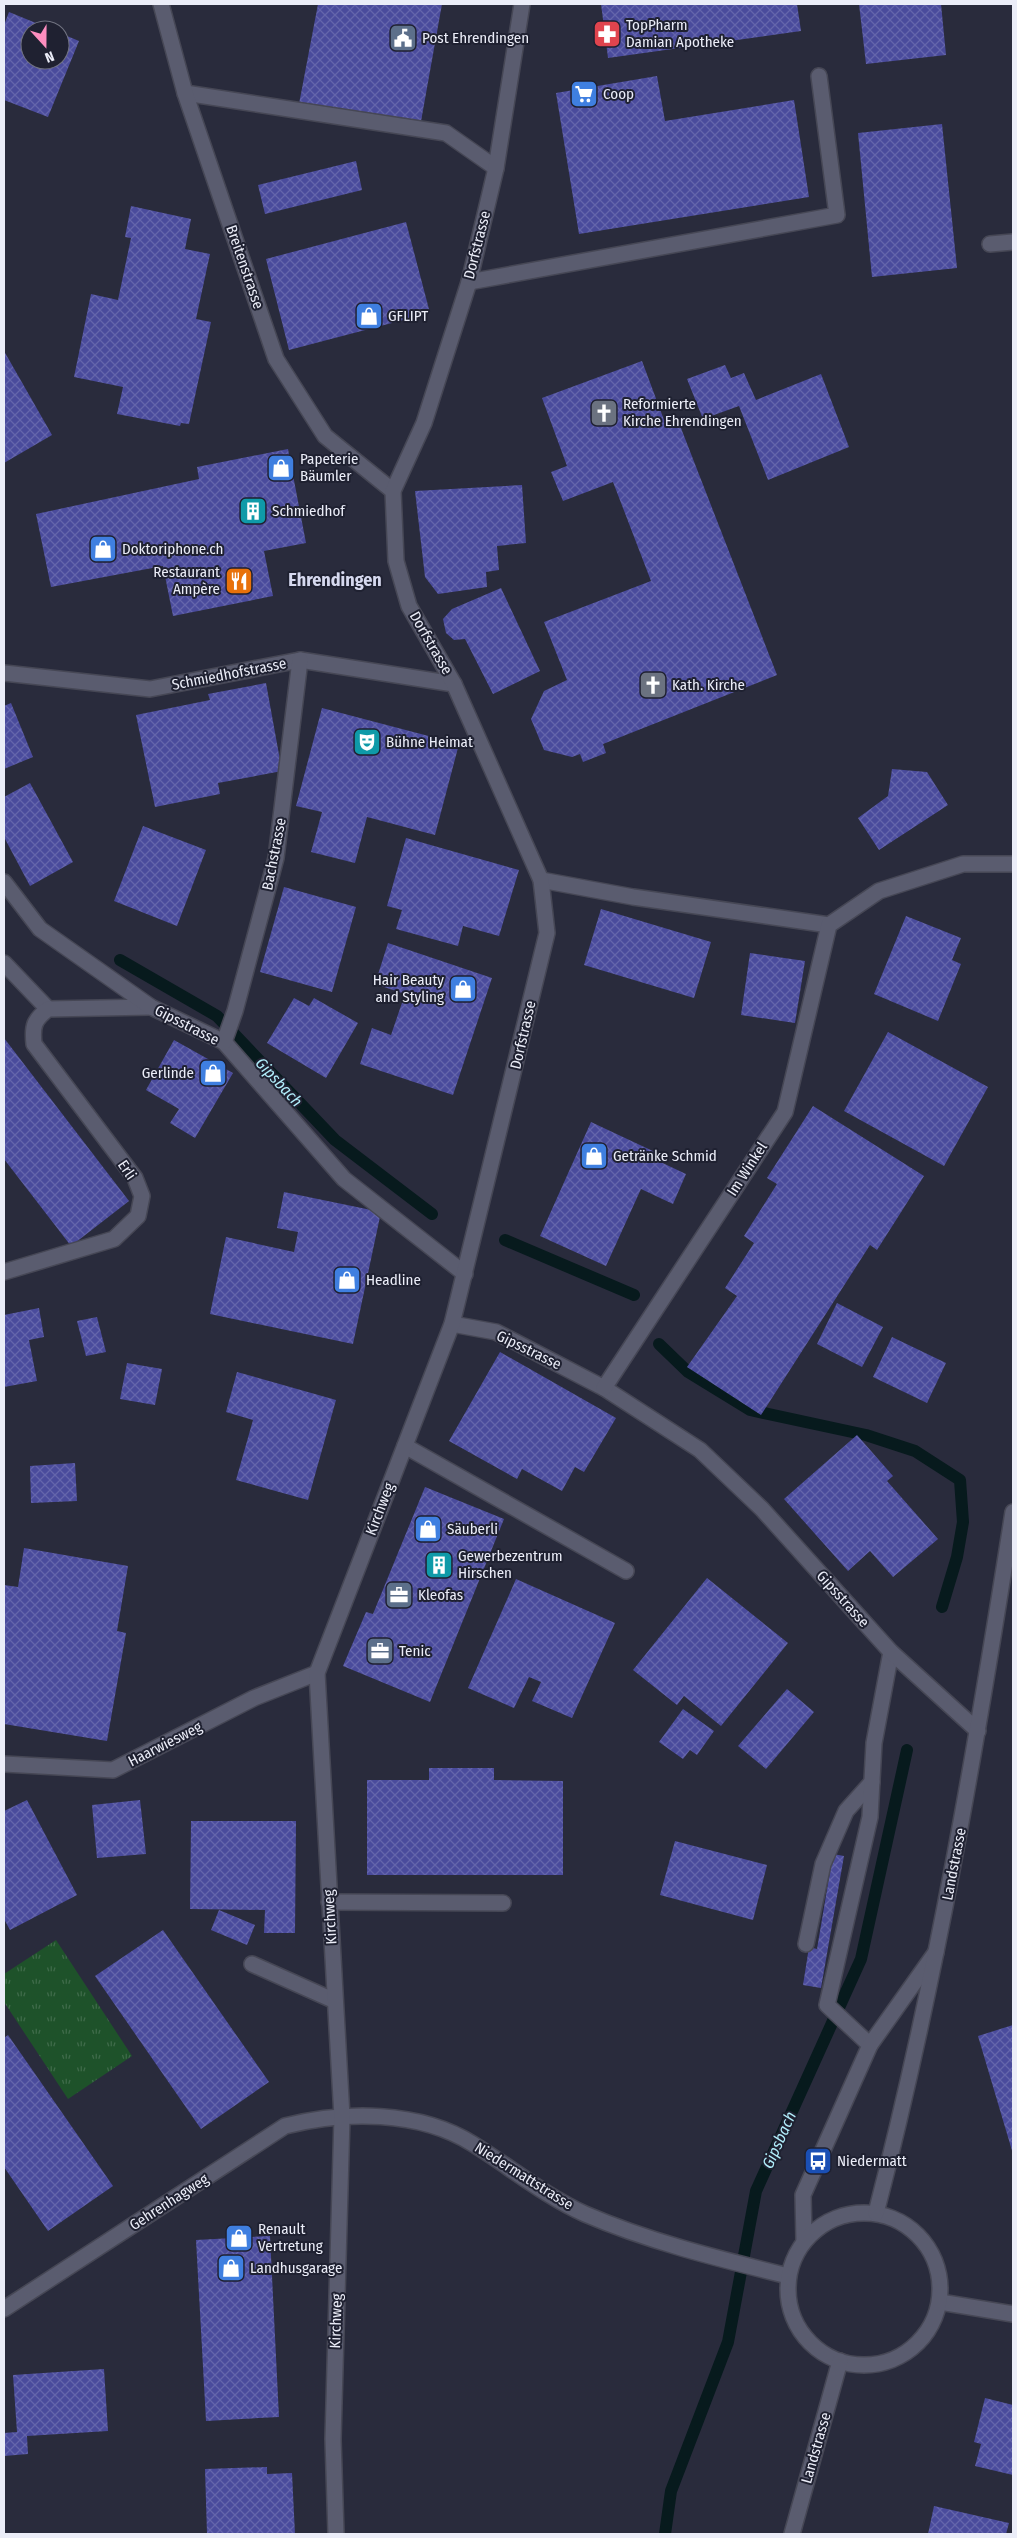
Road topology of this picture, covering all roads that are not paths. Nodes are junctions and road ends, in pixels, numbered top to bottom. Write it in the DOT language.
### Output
graph roads {
  1 [pos="162,4"];
  2 [pos="522,4"];
  3 [pos="819,76"];
  4 [pos="185,93"];
  5 [pos="496,168"];
  6 [pos="1013,242"];
  7 [pos="990,244"];
  8 [pos="469,282"];
  9 [pos="393,491"];
  10 [pos="300,660"];
  11 [pos="4,673"];
  12 [pos="454,684"];
  13 [pos="1013,864"];
  14 [pos="541,880"];
  15 [pos="4,882"];
  16 [pos="830,925"];
  17 [pos="4,963"];
  18 [pos="151,1007"];
  19 [pos="48,1009"];
  20 [pos="224,1042"];
  21 [pos="4,1272"];
  22 [pos="465,1274"];
  23 [pos="452,1324"];
  24 [pos="604,1388"];
  25 [pos="405,1446"];
  26 [pos="1013,1512"];
  27 [pos="626,1571"];
  28 [pos="891,1652"];
  29 [pos="317,1673"];
  30 [pos="978,1731"];
  31 [pos="4,1764"];
  32 [pos="872,1782"];
  33 [pos="329,1902"];
  34 [pos="503,1903"];
  35 [pos="806,1944"];
  36 [pos="937,1951"];
  37 [pos="252,1964"];
  38 [pos="335,2001"];
  39 [pos="870,2045"];
  40 [pos="342,2117"];
  41 [pos="876,2213"];
  42 [pos="804,2241"];
  43 [pos="788,2276"];
  44 [pos="940,2302"];
  45 [pos="4,2309"];
  46 [pos="1013,2314"];
  47 [pos="840,2361"];
  48 [pos="336,2534"];
  49 [pos="792,2534"];
  1 -- 4 [label="street, Breitenstrasse"];
  2 -- 5 [label="street, Dorfstrasse"];
  3 -- 8 [label="street"];
  4 -- 5 [label="street"];
  4 -- 9 [label="street, Breitenstrasse"];
  5 -- 8 [label="street, Dorfstrasse"];
  6 -- 7 [label="street"];
  8 -- 9 [label="street, Dorfstrasse"];
  9 -- 12 [label="street, Dorfstrasse"];
  10 -- 11 [label="street, Schmiedhofstrasse"];
  10 -- 12 [label="street, Schmiedhofstrasse"];
  10 -- 20 [label="street, Bachstrasse"];
  12 -- 14 [label="street, Dorfstrasse"];
  13 -- 16 [label="street"];
  14 -- 16 [label="street"];
  14 -- 22 [label="street, Dorfstrasse"];
  15 -- 18 [label="street, Gipsstrasse"];
  16 -- 24 [label="street, Im Winkel"];
  17 -- 19 [label="street"];
  18 -- 19 [label="street"];
  18 -- 20 [label="street, Gipsstrasse"];
  19 -- 21 [label="street, Erli"];
  20 -- 22 [label="street, Gipsstrasse"];
  22 -- 23 [label="street"];
  23 -- 24 [label="street, Gipsstrasse"];
  23 -- 25 [label="street, Kirchweg"];
  24 -- 28 [label="street, Gipsstrasse"];
  25 -- 27 [label="street"];
  25 -- 29 [label="street, Kirchweg"];
  26 -- 30 [label="street, Landstrasse"];
  28 -- 30 [label="street, Gipsstrasse"];
  28 -- 32 [label="street"];
  29 -- 31 [label="street, Haarwiesweg"];
  29 -- 33 [label="street, Kirchweg"];
  30 -- 36 [label="street, Landstrasse"];
  32 -- 35 [label="street"];
  32 -- 39 [label="street"];
  33 -- 34 [label="street"];
  33 -- 38 [label="street, Kirchweg"];
  36 -- 39 [label="street"];
  36 -- 41 [label="street, Landstrasse"];
  37 -- 38 [label="street"];
  38 -- 40 [label="street, Kirchweg"];
  39 -- 42 [label="street"];
  40 -- 43 [label="street, Niedermattstrasse"];
  40 -- 45 [label="street, Gehrenhagweg"];
  40 -- 48 [label="street, Kirchweg"];
  41 -- 42 [label="street"];
  41 -- 44 [label="street"];
  42 -- 43 [label="street"];
  43 -- 47 [label="street"];
  44 -- 46 [label="street"];
  44 -- 47 [label="street"];
  47 -- 49 [label="street, Landstrasse"];
}
